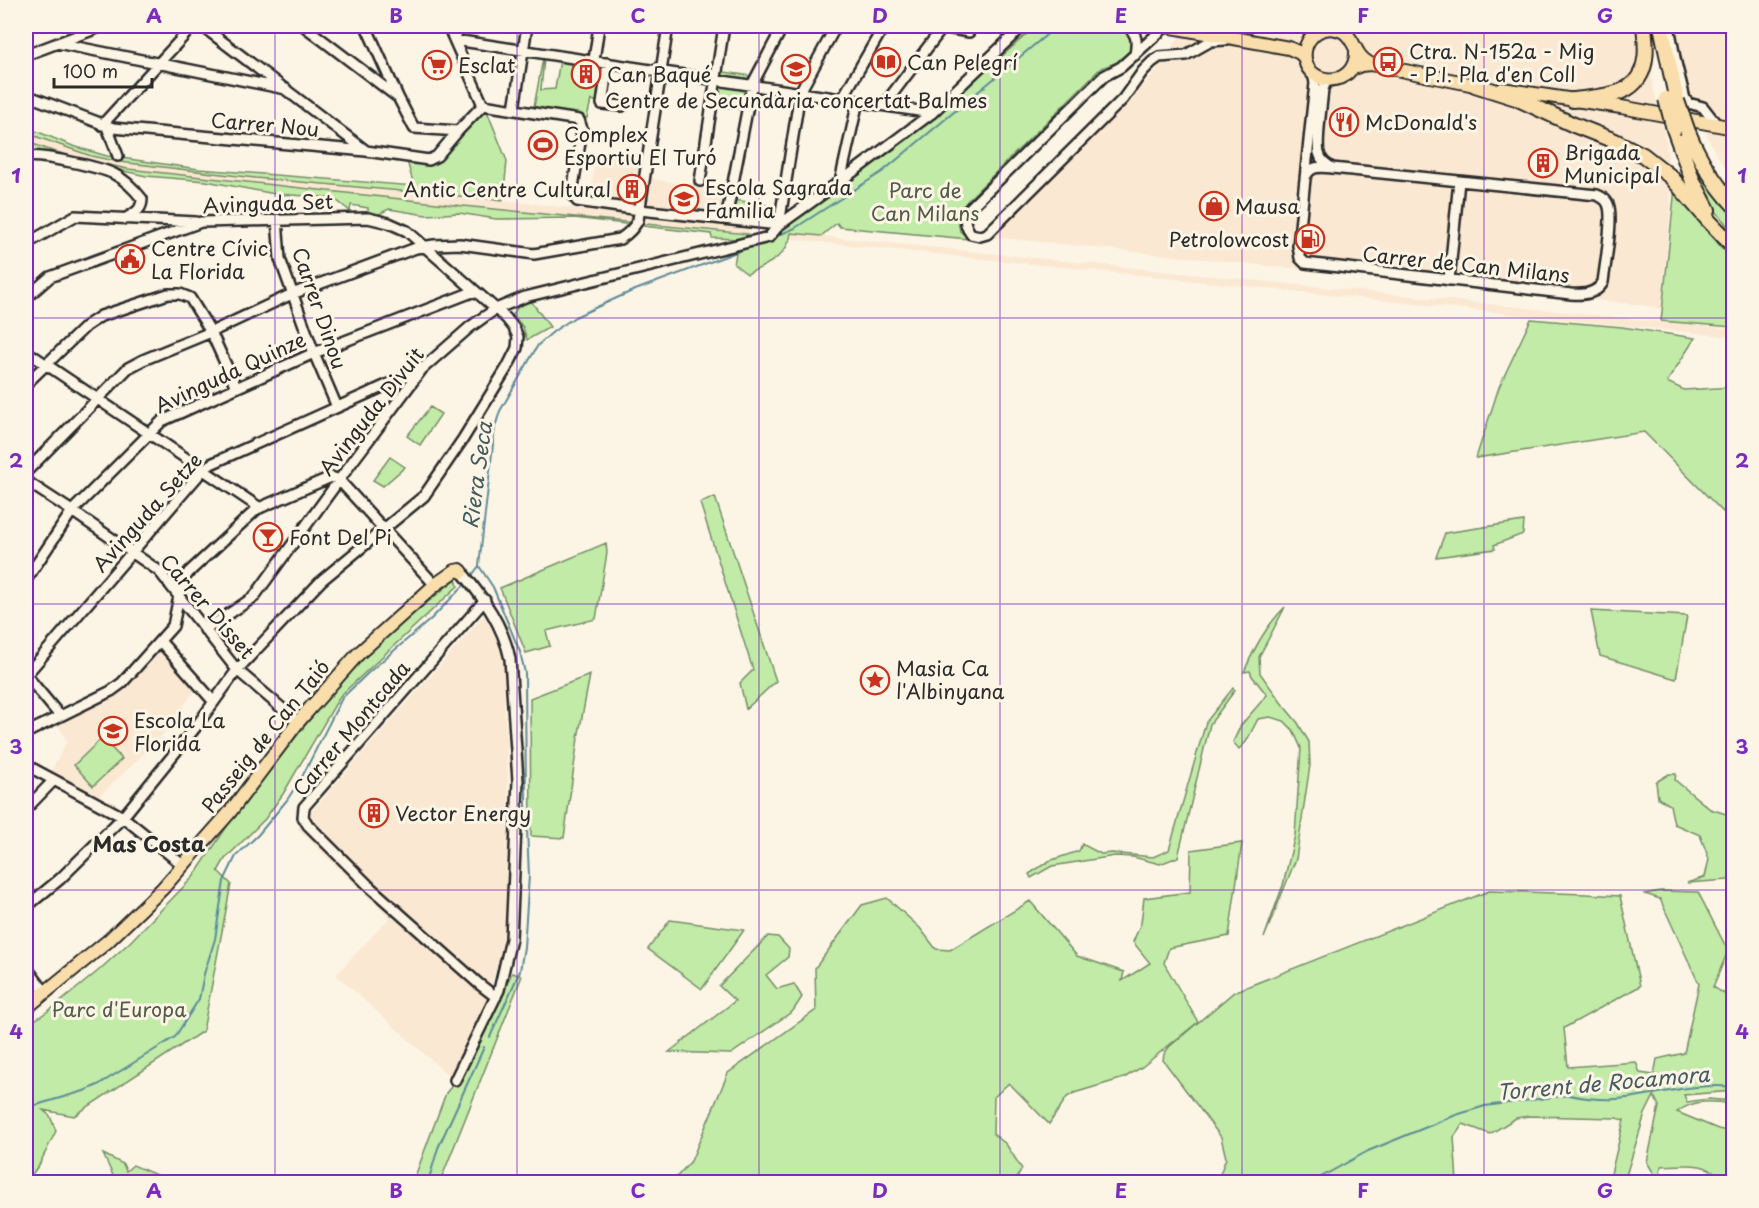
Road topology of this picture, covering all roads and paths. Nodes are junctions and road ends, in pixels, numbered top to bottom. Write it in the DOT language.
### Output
graph roads {
  1 [pos="103,26"];
  2 [pos="193,26"];
  3 [pos="202,26"];
  4 [pos="304,26"];
  5 [pos="366,26"];
  6 [pos="448,26"];
  7 [pos="457,26"];
  8 [pos="527,26"];
  9 [pos="599,26"];
  10 [pos="668,26"];
  11 [pos="724,26"];
  12 [pos="783,26"];
  13 [pos="836,26"];
  14 [pos="884,26"];
  15 [pos="939,26"];
  16 [pos="1023,26"];
  17 [pos="1127,26"];
  18 [pos="1166,26"];
  19 [pos="1644,26"];
  20 [pos="1653,26"];
  21 [pos="1661,26"];
  22 [pos="1669,26"];
  23 [pos="1336,27"];
  24 [pos="969,32"];
  25 [pos="455,40"];
  26 [pos="1243,40"];
  27 [pos="1308,41"];
  28 [pos="57,43"];
  29 [pos="1289,48"];
  30 [pos="523,50"];
  31 [pos="1356,50"];
  32 [pos="26,55"];
  33 [pos="1135,55"];
  34 [pos="1305,58"];
  35 [pos="594,60"];
  36 [pos="608,63"];
  37 [pos="158,64"];
  38 [pos="1370,64"];
  39 [pos="1351,69"];
  40 [pos="661,71"];
  41 [pos="1311,71"];
  42 [pos="715,79"];
  43 [pos="1336,80"];
  44 [pos="752,85"];
  45 [pos="1475,85"];
  46 [pos="286,89"];
  47 [pos="800,92"];
  48 [pos="26,95"];
  49 [pos="398,97"];
  50 [pos="842,99"];
  51 [pos="1572,100"];
  52 [pos="1672,100"];
  53 [pos="858,101"];
  54 [pos="483,105"];
  55 [pos="885,105"];
  56 [pos="622,106"];
  57 [pos="514,109"];
  58 [pos="932,113"];
  59 [pos="1717,125"];
  60 [pos="105,126"];
  61 [pos="1734,128"];
  62 [pos="458,131"];
  63 [pos="1681,131"];
  64 [pos="1318,147"];
  65 [pos="366,151"];
  66 [pos="1307,154"];
  67 [pos="118,156"];
  68 [pos="26,157"];
  69 [pos="1338,169"];
  70 [pos="1305,178"];
  71 [pos="700,181"];
  72 [pos="1459,181"];
  73 [pos="840,182"];
  74 [pos="1734,205"];
  75 [pos="640,210"];
  76 [pos="125,219"];
  77 [pos="277,219"];
  78 [pos="726,219"];
  79 [pos="201,222"];
  80 [pos="776,228"];
  81 [pos="26,244"];
  82 [pos="425,246"];
  83 [pos="1734,246"];
  84 [pos="1449,280"];
  85 [pos="475,291"];
  86 [pos="292,294"];
  87 [pos="26,298"];
  88 [pos="496,309"];
  89 [pos="211,332"];
  90 [pos="26,351"];
  91 [pos="314,353"];
  92 [pos="45,364"];
  93 [pos="422,369"];
  94 [pos="26,384"];
  95 [pos="236,387"];
  96 [pos="97,398"];
  97 [pos="337,407"];
  98 [pos="148,434"];
  99 [pos="203,470"];
  100 [pos="26,472"];
  101 [pos="339,480"];
  102 [pos="26,481"];
  103 [pos="260,508"];
  104 [pos="72,511"];
  105 [pos="383,529"];
  106 [pos="133,553"];
  107 [pos="462,572"];
  108 [pos="26,580"];
  109 [pos="435,585"];
  110 [pos="179,596"];
  111 [pos="485,600"];
  112 [pos="205,630"];
  113 [pos="160,641"];
  114 [pos="237,670"];
  115 [pos="26,675"];
  116 [pos="214,702"];
  117 [pos="60,716"];
  118 [pos="298,722"];
  119 [pos="26,733"];
  120 [pos="26,765"];
  121 [pos="54,780"];
  122 [pos="26,809"];
  123 [pos="123,817"];
  124 [pos="184,866"];
  125 [pos="26,907"];
  126 [pos="26,967"];
  127 [pos="45,992"];
  128 [pos="496,997"];
  129 [pos="26,1008"];
  130 [pos="455,1080"];
  1 -- 28 [label="street"];
  2 -- 37 [label="street"];
  3 -- 46 [label="street"];
  4 -- 49 [label="street"];
  5 -- 49 [label="street"];
  6 -- 25 [label="street"];
  7 -- 25 [label="street"];
  8 -- 30 [label="street"];
  9 -- 35 [label="street"];
  10 -- 40 [label="street"];
  11 -- 42 [label="street"];
  12 -- 44 [label="street"];
  13 -- 47 [label="street"];
  14 -- 50 [label="street"];
  15 -- 24 [label="street"];
  15 -- 55 [label="street"];
  16 -- 58 [label="street, Avinguda Divuit"];
  17 -- 33 [label="street"];
  18 -- 26 [label="main road"];
  18 -- 33 [label="street"];
  19 -- 51 [label="highway"];
  20 -- 52 [label="highway"];
  21 -- 52 [label="highway"];
  22 -- 59 [label="street"];
  23 -- 27 [label="main road"];
  23 -- 31 [label="main road"];
  25 -- 30 [label="street"];
  25 -- 54 [label="street"];
  26 -- 29 [label="main road"];
  26 -- 33 [label="street"];
  27 -- 29 [label="main road"];
  27 -- 34 [label="main road"];
  28 -- 32 [label="street"];
  28 -- 37 [label="street"];
  29 -- 34 [label="main road"];
  30 -- 35 [label="street"];
  30 -- 57 [label="street"];
  31 -- 38 [label="main road"];
  31 -- 39 [label="main road"];
  34 -- 41 [label="main road"];
  35 -- 36 [label="street"];
  36 -- 40 [label="street"];
  36 -- 56 [label="street"];
  37 -- 46 [label="street"];
  37 -- 60 [label="street"];
  38 -- 39 [label="main road"];
  38 -- 45 [label="main road"];
  39 -- 43 [label="main road"];
  40 -- 42 [label="street"];
  40 -- 75 [label="street"];
  41 -- 43 [label="main road"];
  41 -- 66 [label="street, Carrer de Can Milans"];
  42 -- 44 [label="street"];
  42 -- 71 [label="street"];
  43 -- 64 [label="street"];
  44 -- 47 [label="street"];
  44 -- 78 [label="street"];
  45 -- 51 [label="main road"];
  45 -- 83 [label="highway"];
  46 -- 65 [label="street"];
  47 -- 50 [label="street"];
  47 -- 80 [label="street"];
  48 -- 60 [label="street, Carrer Nou"];
  49 -- 62 [label="street"];
  50 -- 53 [label="street"];
  51 -- 59 [label="main road"];
  52 -- 63 [label="highway, bridge"];
  53 -- 55 [label="street"];
  53 -- 73 [label="street"];
  54 -- 57 [label="street"];
  54 -- 62 [label="street, Carrer Nou"];
  55 -- 58 [label="street"];
  57 -- 75 [label="street"];
  58 -- 73 [label="street, Avinguda Divuit"];
  59 -- 61 [label="main road"];
  60 -- 65 [label="street, Carrer Nou"];
  60 -- 67 [label="street"];
  62 -- 65 [label="street, Carrer Nou"];
  63 -- 74 [label="highway"];
  63 -- 83 [label="highway"];
  64 -- 66 [label="street"];
  64 -- 69 [label="street"];
  66 -- 70 [label="street, Carrer de Can Milans"];
  68 -- 76 [label="street"];
  69 -- 70 [label="street, Carrer de Can Milans"];
  69 -- 72 [label="street, Carrer de Can Milans"];
  70 -- 84 [label="street, Carrer de Can Milans"];
  72 -- 84 [label="street"];
  72 -- 84 [label="street, Carrer de Can Milans"];
  73 -- 80 [label="street, Avinguda Divuit"];
  75 -- 78 [label="street"];
  75 -- 82 [label="street"];
  76 -- 79 [label="street"];
  76 -- 81 [label="street"];
  77 -- 79 [label="street, Avinguda Set"];
  77 -- 82 [label="street, Avinguda Set"];
  77 -- 86 [label="street, Carrer Dinou"];
  78 -- 80 [label="street"];
  79 -- 87 [label="street, Avinguda Set"];
  80 -- 88 [label="street, Avinguda Divuit"];
  82 -- 85 [label="street, Avinguda Set"];
  82 -- 86 [label="street"];
  85 -- 88 [label="street, Avinguda Set"];
  85 -- 91 [label="street, Avinguda Quinze"];
  86 -- 89 [label="street"];
  86 -- 91 [label="street, Carrer Dinou"];
  88 -- 93 [label="street, Avinguda Divuit"];
  88 -- 105 [label="street, Avinguda Set"];
  89 -- 92 [label="street"];
  89 -- 95 [label="street"];
  89 -- 96 [label="street"];
  90 -- 92 [label="street"];
  91 -- 95 [label="street, Avinguda Quinze"];
  91 -- 97 [label="street, Carrer Dinou"];
  92 -- 94 [label="street"];
  92 -- 96 [label="street"];
  93 -- 97 [label="street, Avinguda Setze"];
  93 -- 101 [label="street, Avinguda Divuit"];
  95 -- 98 [label="street, Avinguda Quinze"];
  96 -- 98 [label="street"];
  96 -- 100 [label="street"];
  97 -- 99 [label="street, Avinguda Setze"];
  98 -- 99 [label="street"];
  98 -- 104 [label="street, Avinguda Quinze"];
  99 -- 103 [label="street"];
  99 -- 106 [label="street, Avinguda Setze"];
  101 -- 103 [label="street"];
  101 -- 105 [label="street"];
  101 -- 112 [label="street, Avinguda Divuit"];
  102 -- 104 [label="street, Carrer Disset"];
  103 -- 110 [label="street"];
  104 -- 106 [label="street, Carrer Disset"];
  104 -- 108 [label="street, Avinguda Quinze"];
  105 -- 109 [label="street"];
  105 -- 114 [label="street"];
  106 -- 110 [label="street, Carrer Disset"];
  106 -- 115 [label="street, Avinguda Setze"];
  107 -- 109 [label="main road, Passeig de Can Taió"];
  107 -- 111 [label="street"];
  109 -- 118 [label="main road, Passeig de Can Taió"];
  110 -- 112 [label="street, Carrer Disset"];
  110 -- 113 [label="street"];
  111 -- 128 [label="street"];
  111 -- 128 [label="street, Carrer Montcada"];
  112 -- 114 [label="street, Carrer Disset"];
  113 -- 116 [label="street"];
  113 -- 117 [label="street"];
  114 -- 116 [label="street"];
  114 -- 118 [label="street, Carrer Disset"];
  115 -- 117 [label="street"];
  116 -- 123 [label="street"];
  117 -- 119 [label="street"];
  118 -- 124 [label="main road, Passeig de Can Taió"];
  120 -- 121 [label="street"];
  121 -- 122 [label="street"];
  121 -- 123 [label="street"];
  123 -- 124 [label="street"];
  123 -- 125 [label="street"];
  124 -- 127 [label="main road, Passeig de Can Taió"];
  126 -- 127 [label="street"];
  127 -- 129 [label="main road, Passeig de Can Taió"];
  128 -- 130 [label="street"];
}
